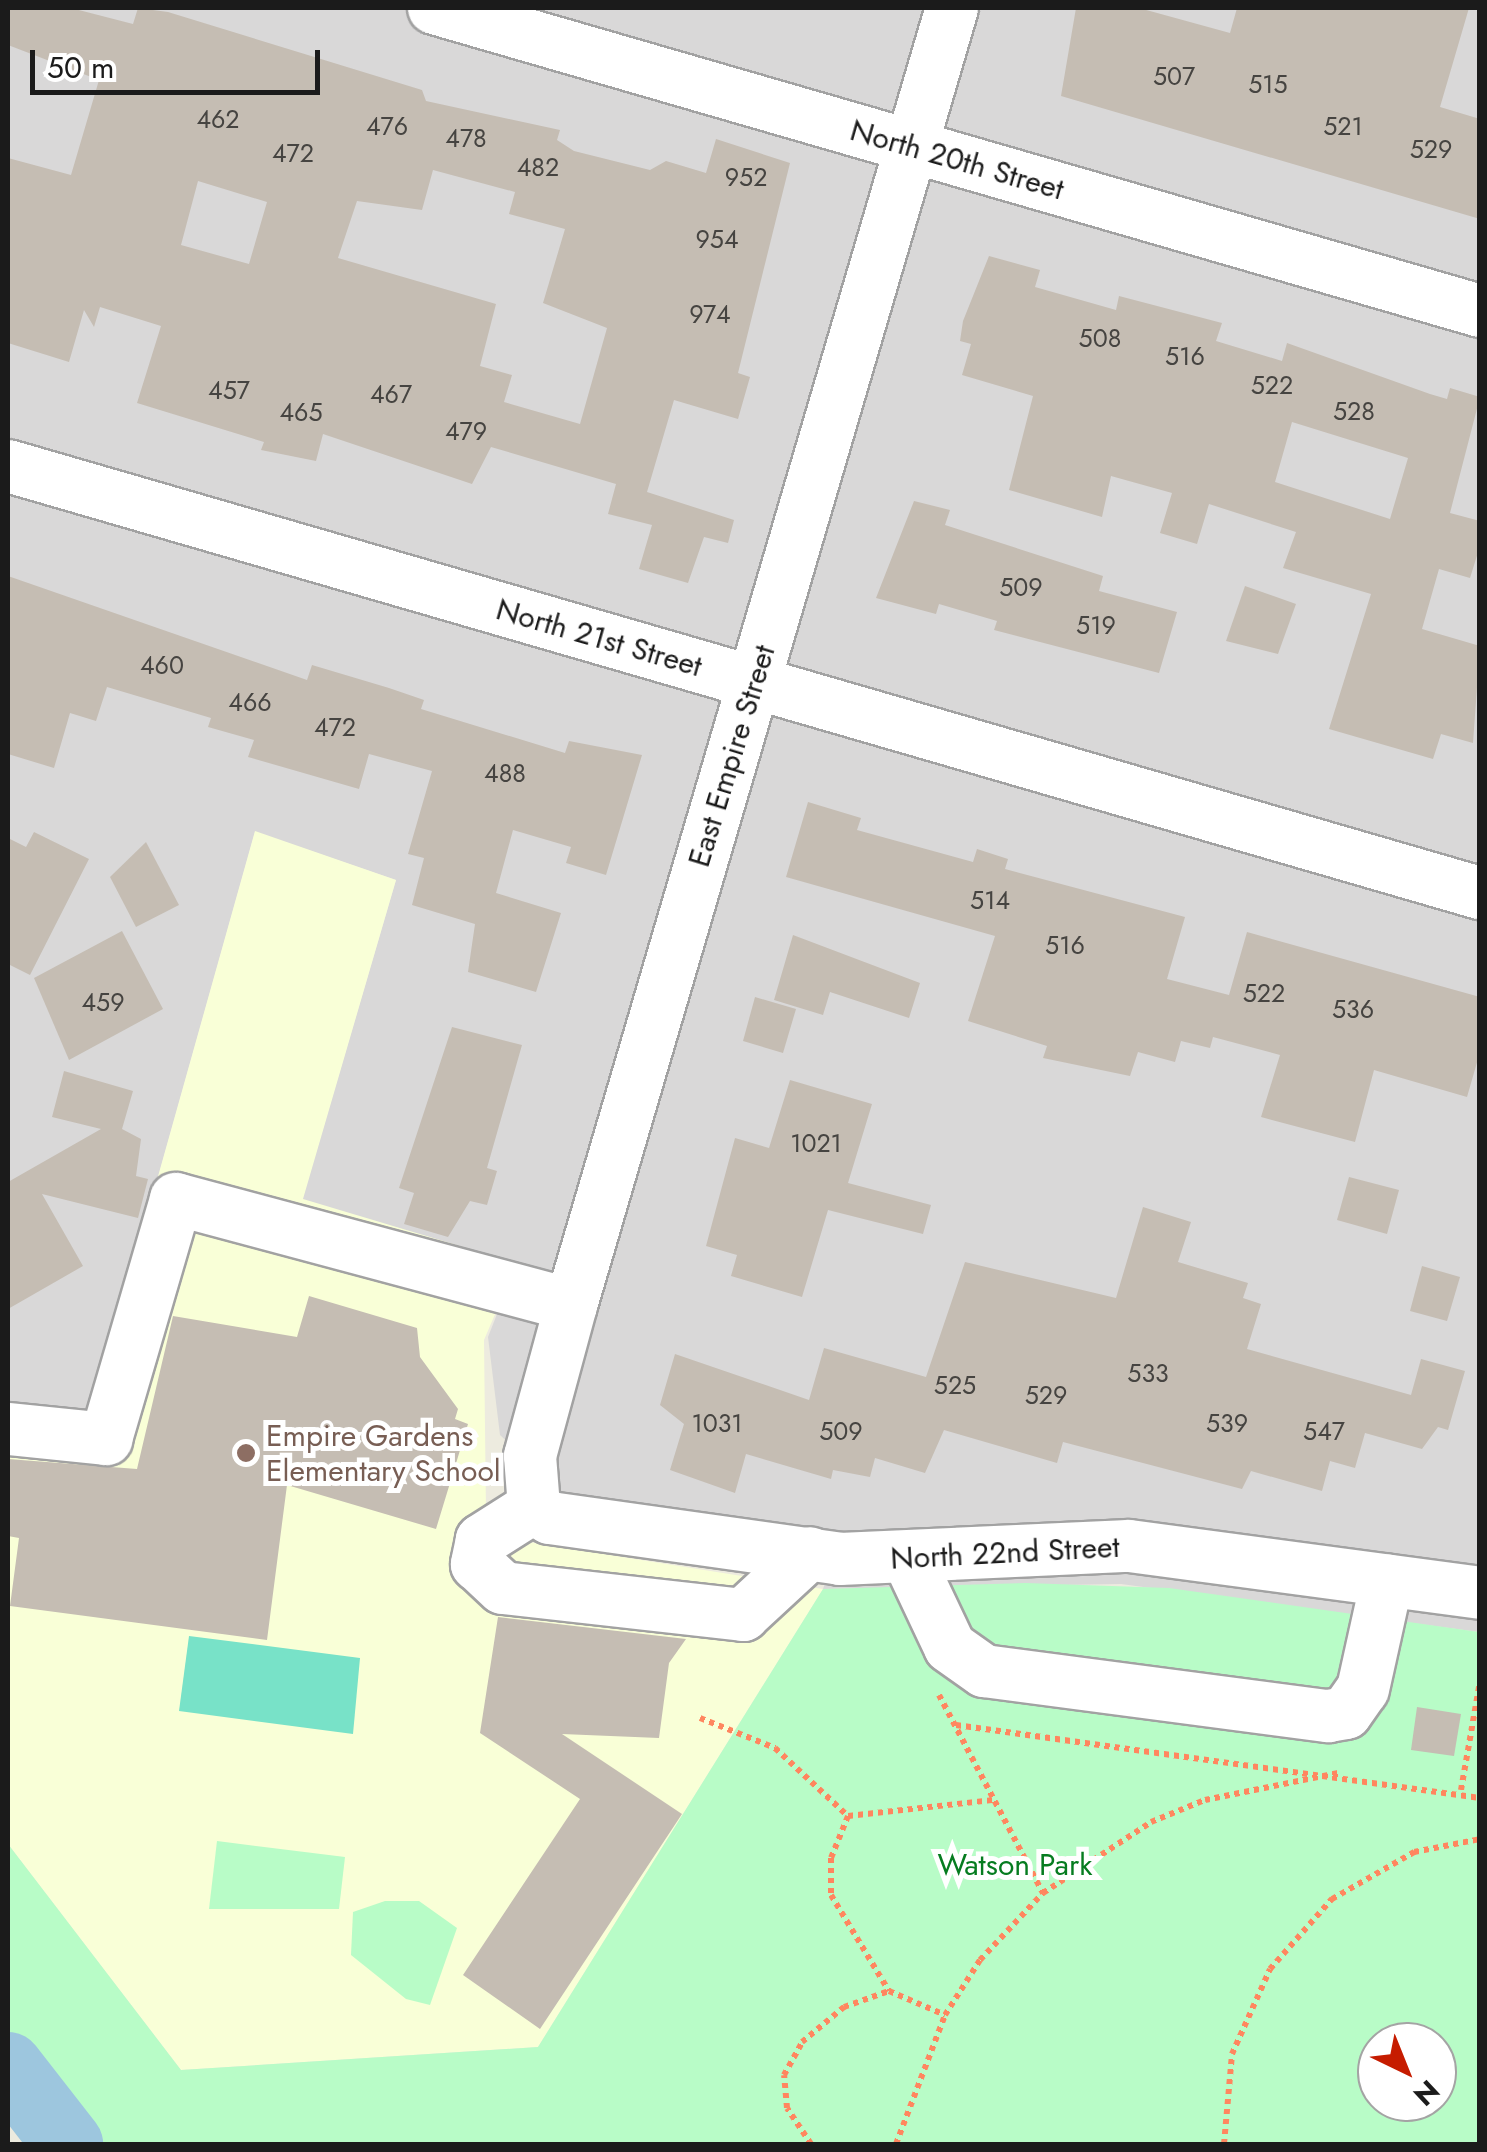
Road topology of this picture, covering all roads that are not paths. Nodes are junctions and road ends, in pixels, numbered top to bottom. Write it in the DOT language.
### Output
graph roads {
  1 [pos="434,8"];
  2 [pos="952,8"];
  3 [pos="911,147"];
  4 [pos="1480,312"];
  5 [pos="8,466"];
  6 [pos="752,682"];
  7 [pos="1480,893"];
  8 [pos="570,1305"];
  9 [pos="8,1429"];
  10 [pos="534,1506"];
  11 [pos="810,1554"];
  12 [pos="908,1558"];
  13 [pos="1387,1581"];
  14 [pos="1480,1594"];
  1 -- 3 [label="street, North 20th Street"];
  2 -- 3 [label="street, East Empire Street"];
  3 -- 4 [label="street, North 20th Street"];
  3 -- 6 [label="street, East Empire Street"];
  5 -- 6 [label="street, North 21st Street"];
  6 -- 7 [label="street, North 21st Street"];
  6 -- 8 [label="street, East Empire Street"];
  8 -- 9 [label="street"];
  8 -- 10 [label="street, East Empire Street"];
  10 -- 11 [label="street, North 22nd Street"];
  10 -- 11 [label="street"];
  11 -- 12 [label="street, North 22nd Street"];
  12 -- 13 [label="street, North 22nd Street"];
  12 -- 13 [label="street"];
  13 -- 14 [label="street, North 22nd Street"];
}
